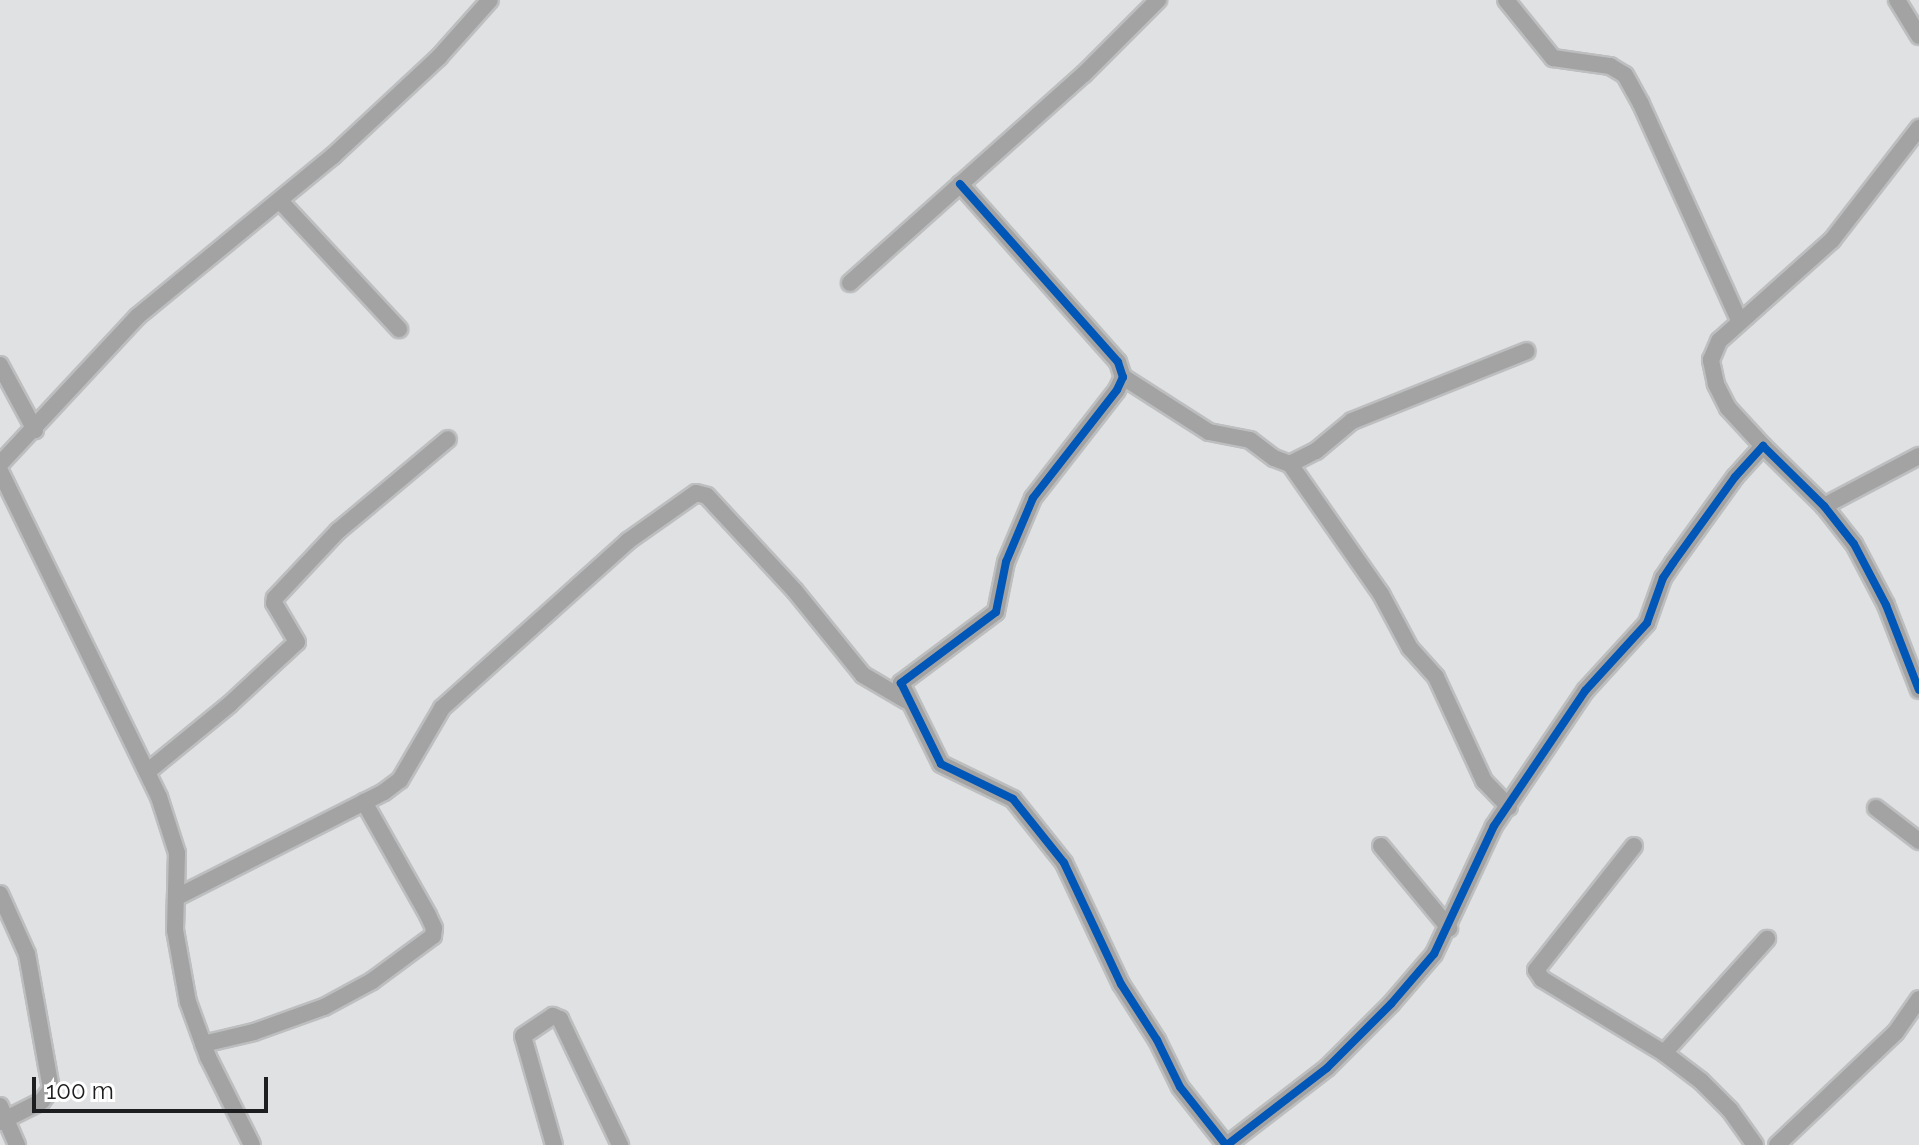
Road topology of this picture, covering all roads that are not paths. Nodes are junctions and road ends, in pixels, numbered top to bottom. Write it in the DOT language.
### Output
graph roads {
  1 [pos="490,0"];
  2 [pos="1158,0"];
  3 [pos="1506,0"];
  4 [pos="1897,0"];
  5 [pos="1919,36"];
  6 [pos="1919,128"];
  7 [pos="960,184"];
  8 [pos="280,201"];
  9 [pos="850,283"];
  10 [pos="1739,320"];
  11 [pos="399,329"];
  12 [pos="1527,351"];
  13 [pos="0,365"];
  14 [pos="1123,377"];
  15 [pos="35,430"];
  16 [pos="448,439"];
  17 [pos="1763,446"];
  18 [pos="1919,456"];
  19 [pos="0,464"];
  20 [pos="1290,464"];
  21 [pos="0,471"];
  22 [pos="1824,506"];
  23 [pos="1919,690"];
  24 [pos="907,701"];
  25 [pos="147,772"];
  26 [pos="364,802"];
  27 [pos="1509,807"];
  28 [pos="1876,808"];
  29 [pos="1919,841"];
  30 [pos="1381,846"];
  31 [pos="1634,846"];
  32 [pos="0,894"];
  33 [pos="177,897"];
  34 [pos="1449,928"];
  35 [pos="1767,939"];
  36 [pos="1917,1004"];
  37 [pos="203,1044"];
  38 [pos="1664,1053"];
  39 [pos="2,1116"];
  40 [pos="17,1145"];
  41 [pos="252,1145"];
  42 [pos="554,1145"];
  43 [pos="620,1145"];
  44 [pos="1227,1145"];
  45 [pos="1755,1145"];
  46 [pos="1777,1145"];
  1 -- 8 [label="street"];
  2 -- 7 [label="street"];
  3 -- 10 [label="street"];
  4 -- 5 [label="street"];
  6 -- 10 [label="street"];
  7 -- 9 [label="street"];
  7 -- 14 [label="street"];
  8 -- 11 [label="street"];
  8 -- 15 [label="street"];
  10 -- 17 [label="street"];
  12 -- 20 [label="street"];
  13 -- 15 [label="street"];
  14 -- 20 [label="street"];
  14 -- 24 [label="street"];
  15 -- 19 [label="street"];
  16 -- 25 [label="street"];
  17 -- 22 [label="street"];
  17 -- 27 [label="street"];
  18 -- 22 [label="street"];
  20 -- 27 [label="street"];
  21 -- 25 [label="street"];
  22 -- 23 [label="street"];
  24 -- 26 [label="street"];
  24 -- 44 [label="street"];
  25 -- 33 [label="street"];
  26 -- 33 [label="street"];
  26 -- 37 [label="street"];
  27 -- 34 [label="street"];
  28 -- 29 [label="street"];
  30 -- 34 [label="street"];
  31 -- 38 [label="street"];
  32 -- 39 [label="street"];
  33 -- 37 [label="street"];
  34 -- 44 [label="street"];
  35 -- 38 [label="street"];
  36 -- 46 [label="street"];
  37 -- 41 [label="street"];
  38 -- 45 [label="street"];
  39 -- 40 [label="street"];
  42 -- 43 [label="street"];
}
